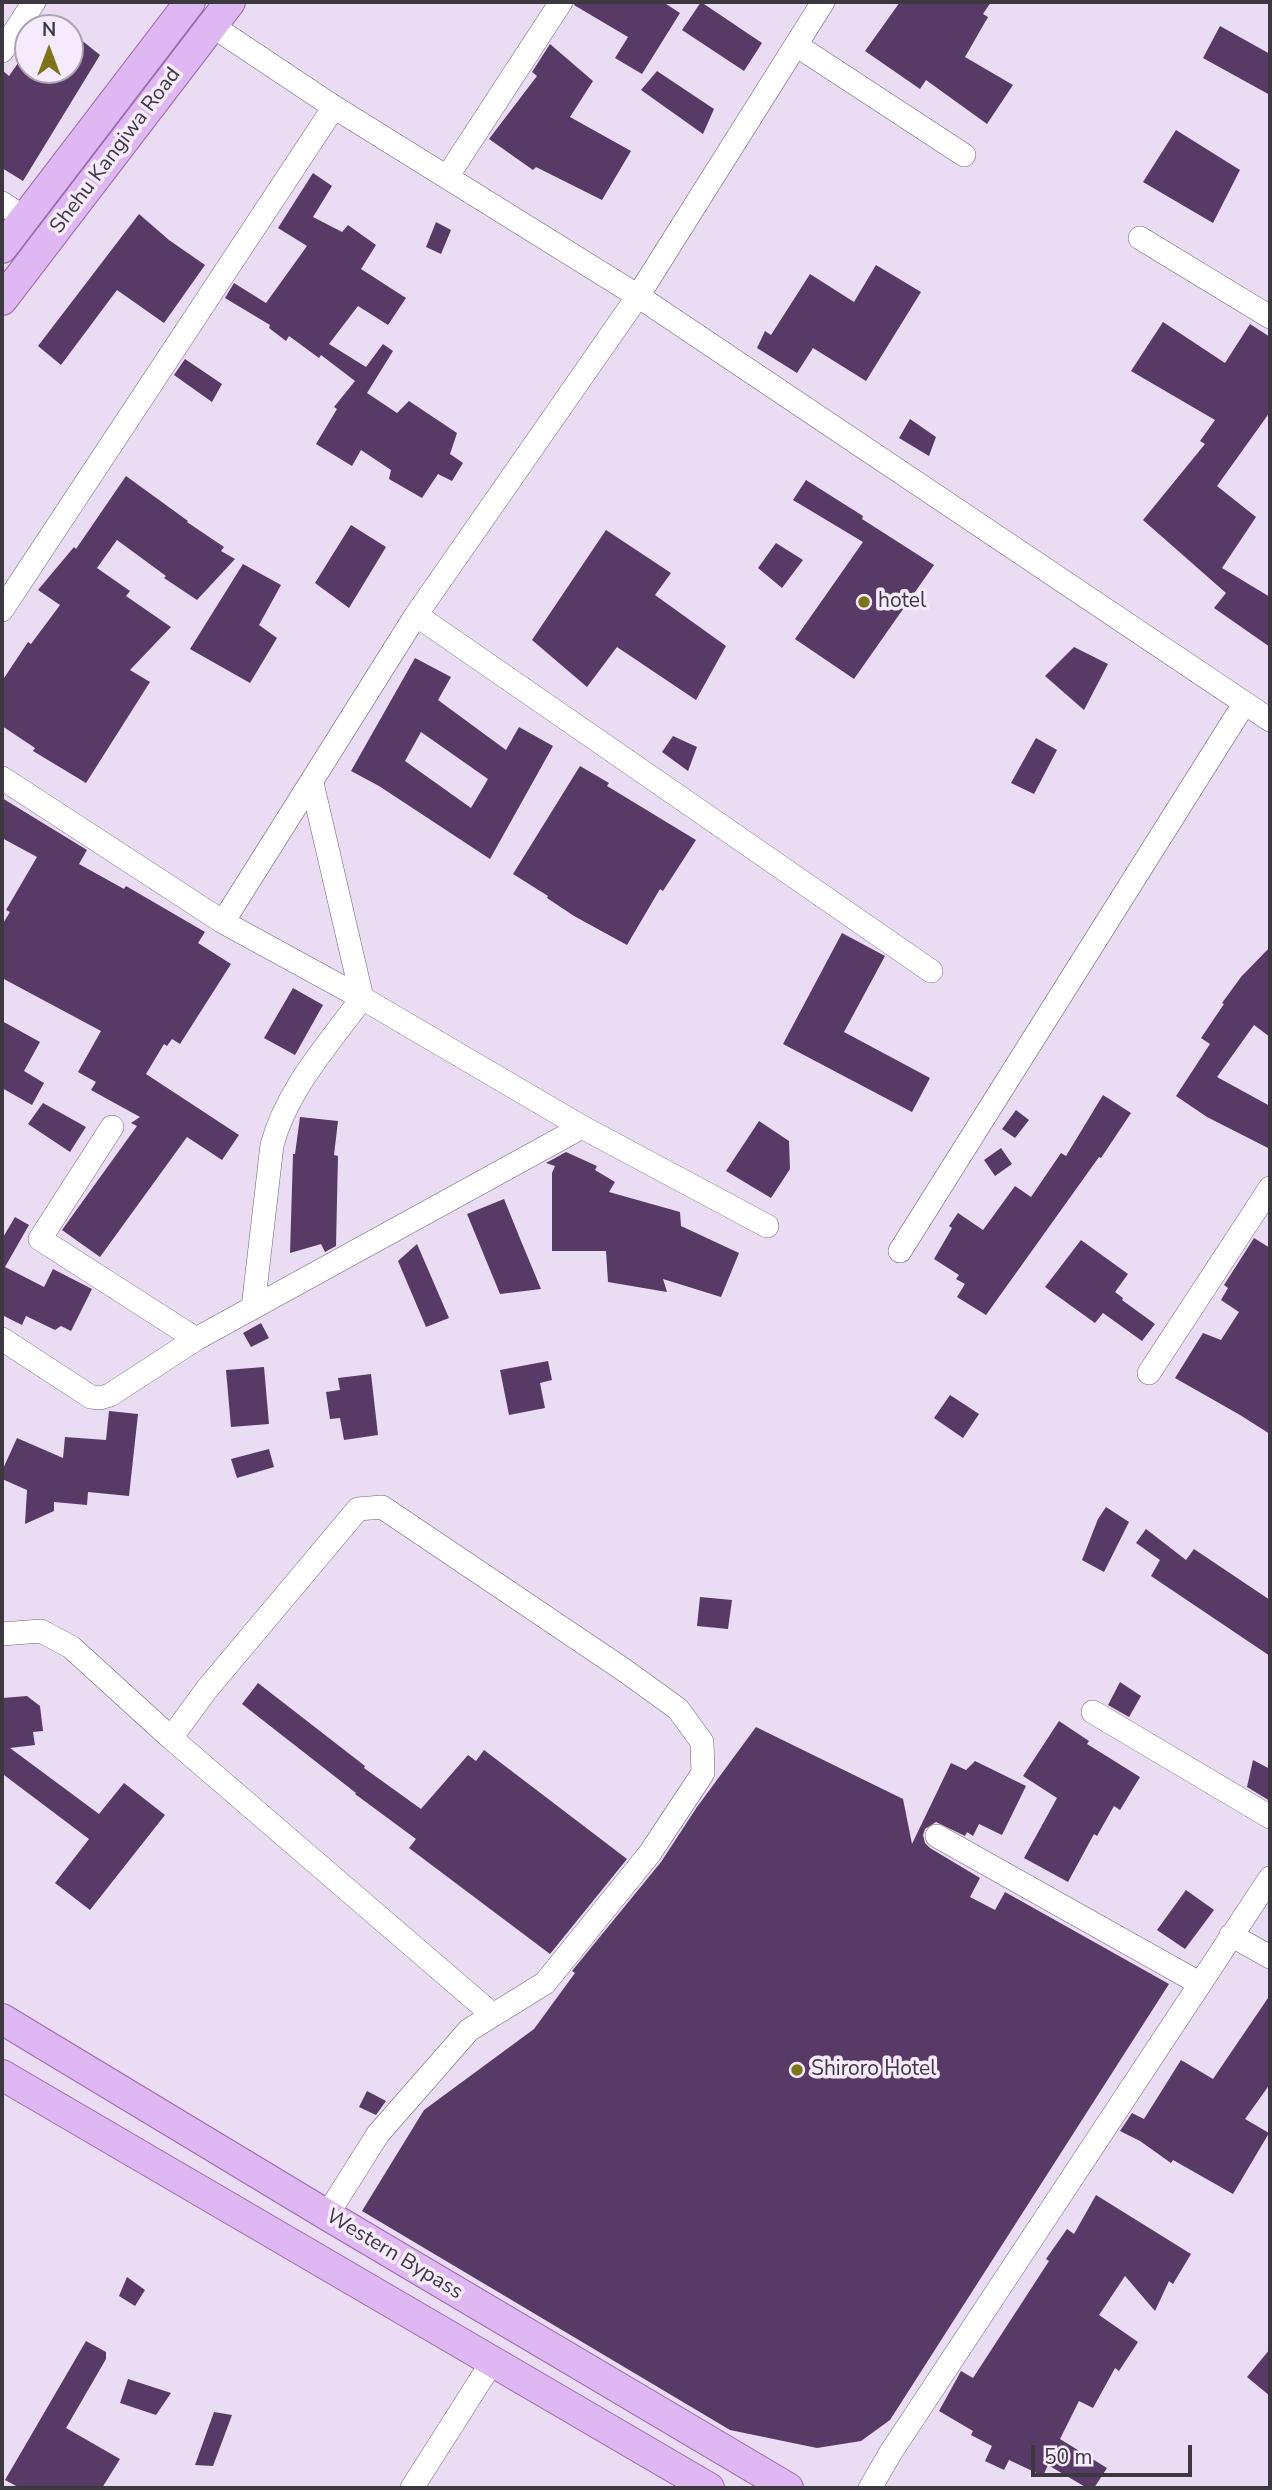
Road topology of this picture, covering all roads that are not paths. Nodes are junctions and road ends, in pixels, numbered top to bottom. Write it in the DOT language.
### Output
graph roads {
  1 [pos="34,2"];
  2 [pos="190,2"];
  3 [pos="230,2"];
  4 [pos="561,2"];
  5 [pos="823,2"];
  6 [pos="211,25"];
  7 [pos="796,45"];
  8 [pos="2,51"];
  9 [pos="334,107"];
  10 [pos="964,155"];
  11 [pos="447,177"];
  12 [pos="13,211"];
  13 [pos="1140,238"];
  14 [pos="2,248"];
  15 [pos="638,296"];
  16 [pos="2,300"];
  17 [pos="1270,317"];
  18 [pos="2,610"];
  19 [pos="416,615"];
  20 [pos="1244,704"];
  21 [pos="1270,720"];
  22 [pos="2,778"];
  23 [pos="312,783"];
  24 [pos="223,922"];
  25 [pos="931,971"];
  26 [pos="362,998"];
  27 [pos="112,1127"];
  28 [pos="582,1128"];
  29 [pos="1267,1200"];
  30 [pos="766,1226"];
  31 [pos="900,1251"];
  32 [pos="253,1308"];
  33 [pos="2,1339"];
  34 [pos="196,1339"];
  35 [pos="1149,1373"];
  36 [pos="2,1634"];
  37 [pos="1093,1712"];
  38 [pos="171,1738"];
  39 [pos="1270,1817"];
  40 [pos="937,1836"];
  41 [pos="1270,1878"];
  42 [pos="1231,1935"];
  43 [pos="1270,1957"];
  44 [pos="1199,1983"];
  45 [pos="493,2015"];
  46 [pos="2,2019"];
  47 [pos="2,2075"];
  48 [pos="327,2215"];
  49 [pos="492,2362"];
  50 [pos="412,2488"];
  51 [pos="709,2488"];
  52 [pos="788,2488"];
  53 [pos="870,2488"];
  1 -- 8 [label="street"];
  2 -- 12 [label="main road, Shehu Kangiwa Road"];
  3 -- 6 [label="main road, Shehu Kangiwa Road"];
  4 -- 11 [label="street"];
  5 -- 7 [label="street"];
  6 -- 9 [label="street"];
  6 -- 16 [label="main road, Shehu Kangiwa Road"];
  7 -- 10 [label="street"];
  7 -- 15 [label="street"];
  9 -- 11 [label="street"];
  9 -- 18 [label="street"];
  11 -- 15 [label="street"];
  12 -- 14 [label="main road, Shehu Kangiwa Road"];
  13 -- 17 [label="street"];
  15 -- 19 [label="street"];
  15 -- 20 [label="street"];
  19 -- 23 [label="street"];
  19 -- 25 [label="street"];
  20 -- 21 [label="street"];
  20 -- 31 [label="street"];
  22 -- 24 [label="street"];
  23 -- 24 [label="street"];
  23 -- 26 [label="street"];
  24 -- 26 [label="street"];
  26 -- 28 [label="street"];
  26 -- 32 [label="street"];
  27 -- 34 [label="street"];
  28 -- 30 [label="street"];
  28 -- 32 [label="street"];
  29 -- 35 [label="street"];
  32 -- 34 [label="street"];
  33 -- 34 [label="street"];
  36 -- 38 [label="street"];
  37 -- 39 [label="street"];
  38 -- 45 [label="street"];
  38 -- 45 [label="street"];
  40 -- 44 [label="street"];
  41 -- 42 [label="street"];
  42 -- 43 [label="street"];
  42 -- 44 [label="street"];
  44 -- 53 [label="street"];
  45 -- 48 [label="street"];
  46 -- 48 [label="main road, Western Bypass"];
  47 -- 49 [label="main road, Western Bypass"];
  48 -- 52 [label="main road, Western Bypass"];
  49 -- 50 [label="street"];
  49 -- 51 [label="main road, Western Bypass"];
}
